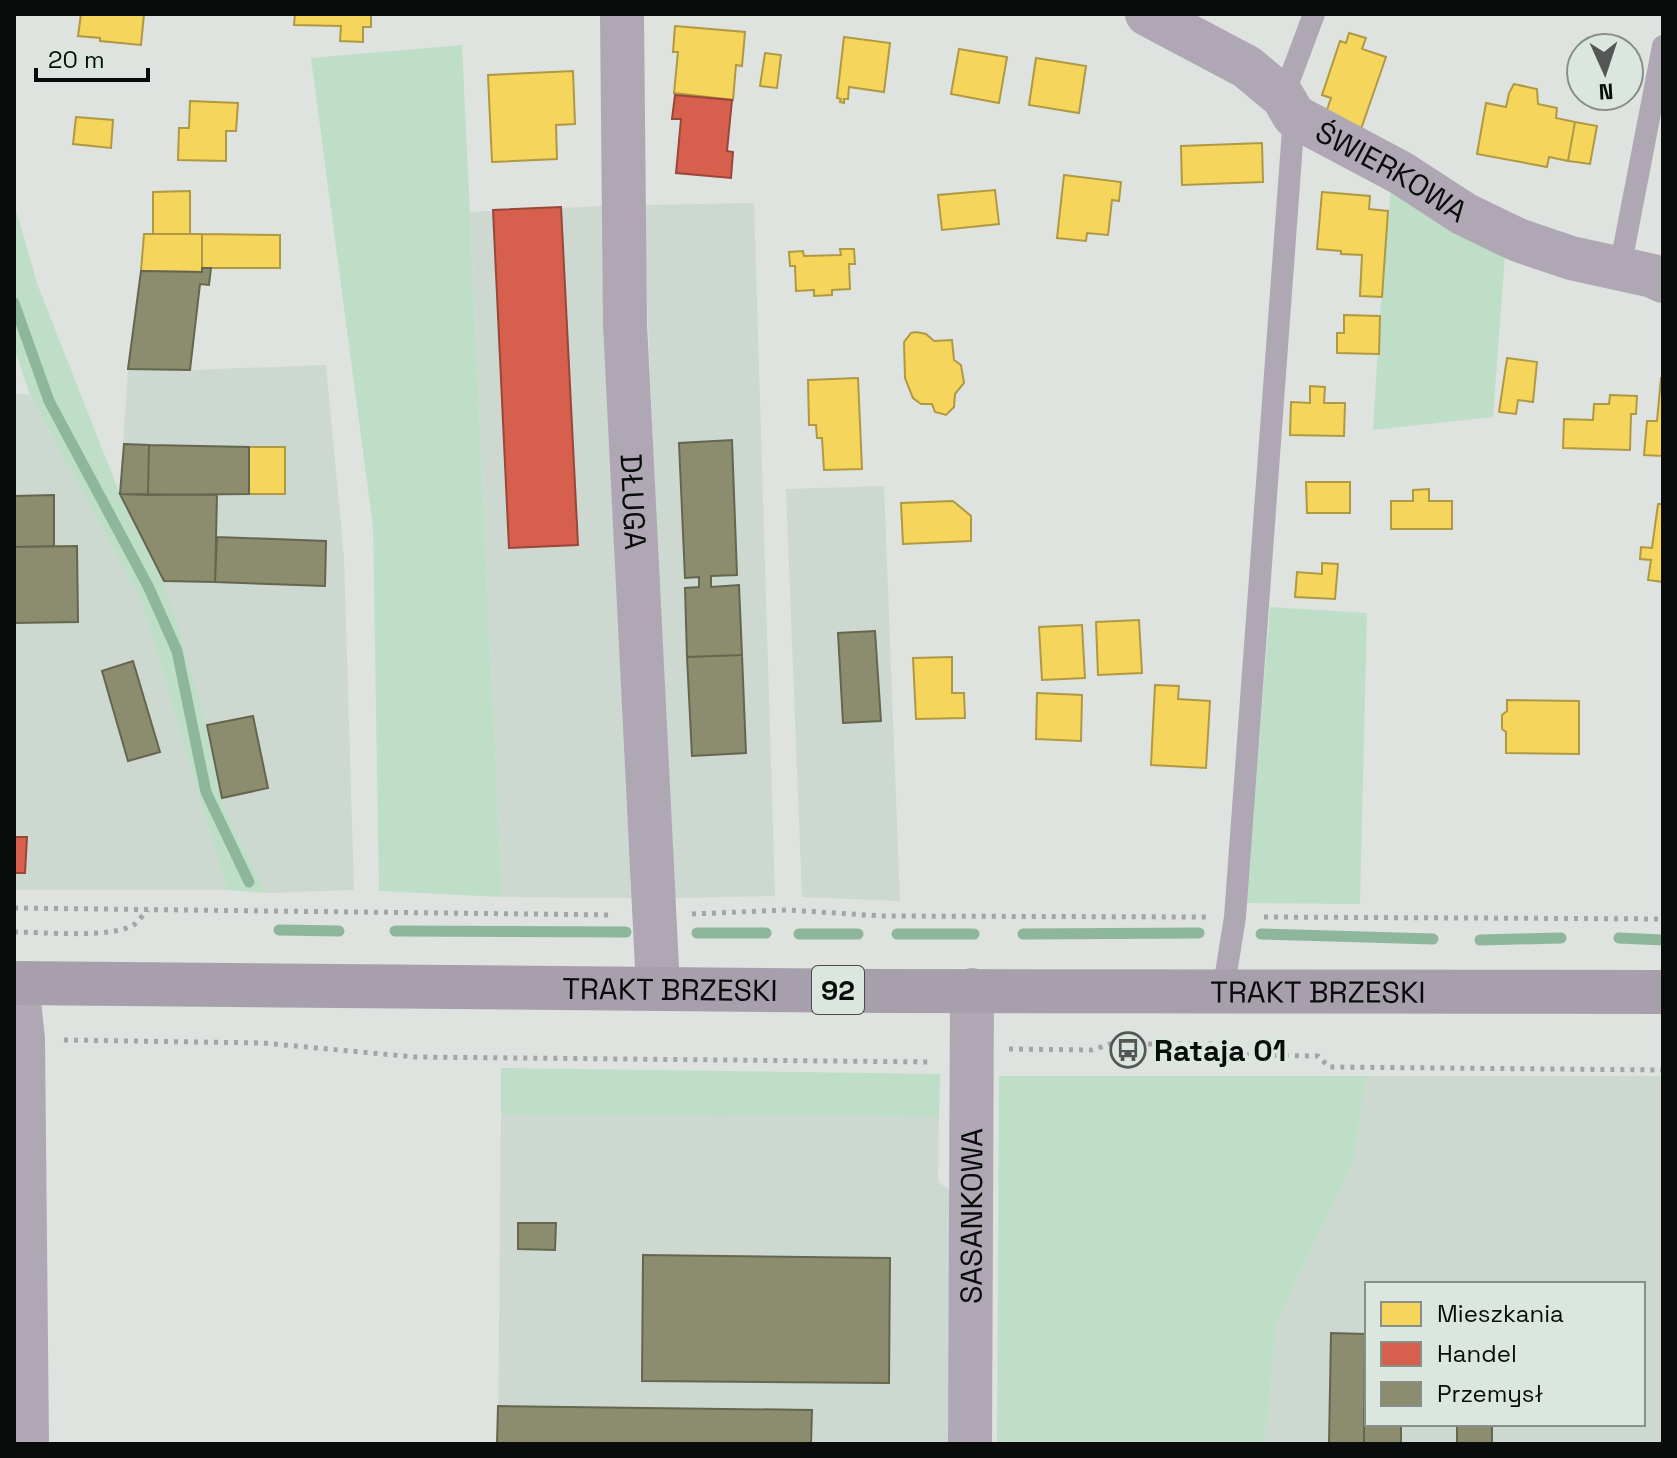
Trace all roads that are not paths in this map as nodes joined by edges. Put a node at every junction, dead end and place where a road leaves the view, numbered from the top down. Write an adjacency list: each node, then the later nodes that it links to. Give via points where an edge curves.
1 (622, 14): 9 (street, DŁUGA, via 625,324)
2 (1147, 14): 5 (street, ŚWIERKOWA, via 1247,67)
3 (1314, 14): 5 (lane)
4 (1663, 46): 6 (lane)
5 (1289, 106): 6 (street, ŚWIERKOWA, via 1464,214 1518,240); 11 (lane, via 1235,917)
6 (1620, 268): 7 (street, ŚWIERKOWA)
7 (1663, 281)
8 (15, 983): 9 (main road, TRAKT BRZESKI / 92); 13 (street, via 23,1039)
9 (658, 988): 10 (main road, TRAKT BRZESKI / 92)
10 (972, 990): 11 (main road, TRAKT BRZESKI / 92); 14 (street, SASANKOWA)
11 (1223, 992): 12 (main road, TRAKT BRZESKI / 92)
12 (1663, 992)
13 (27, 1444)
14 (970, 1444)

